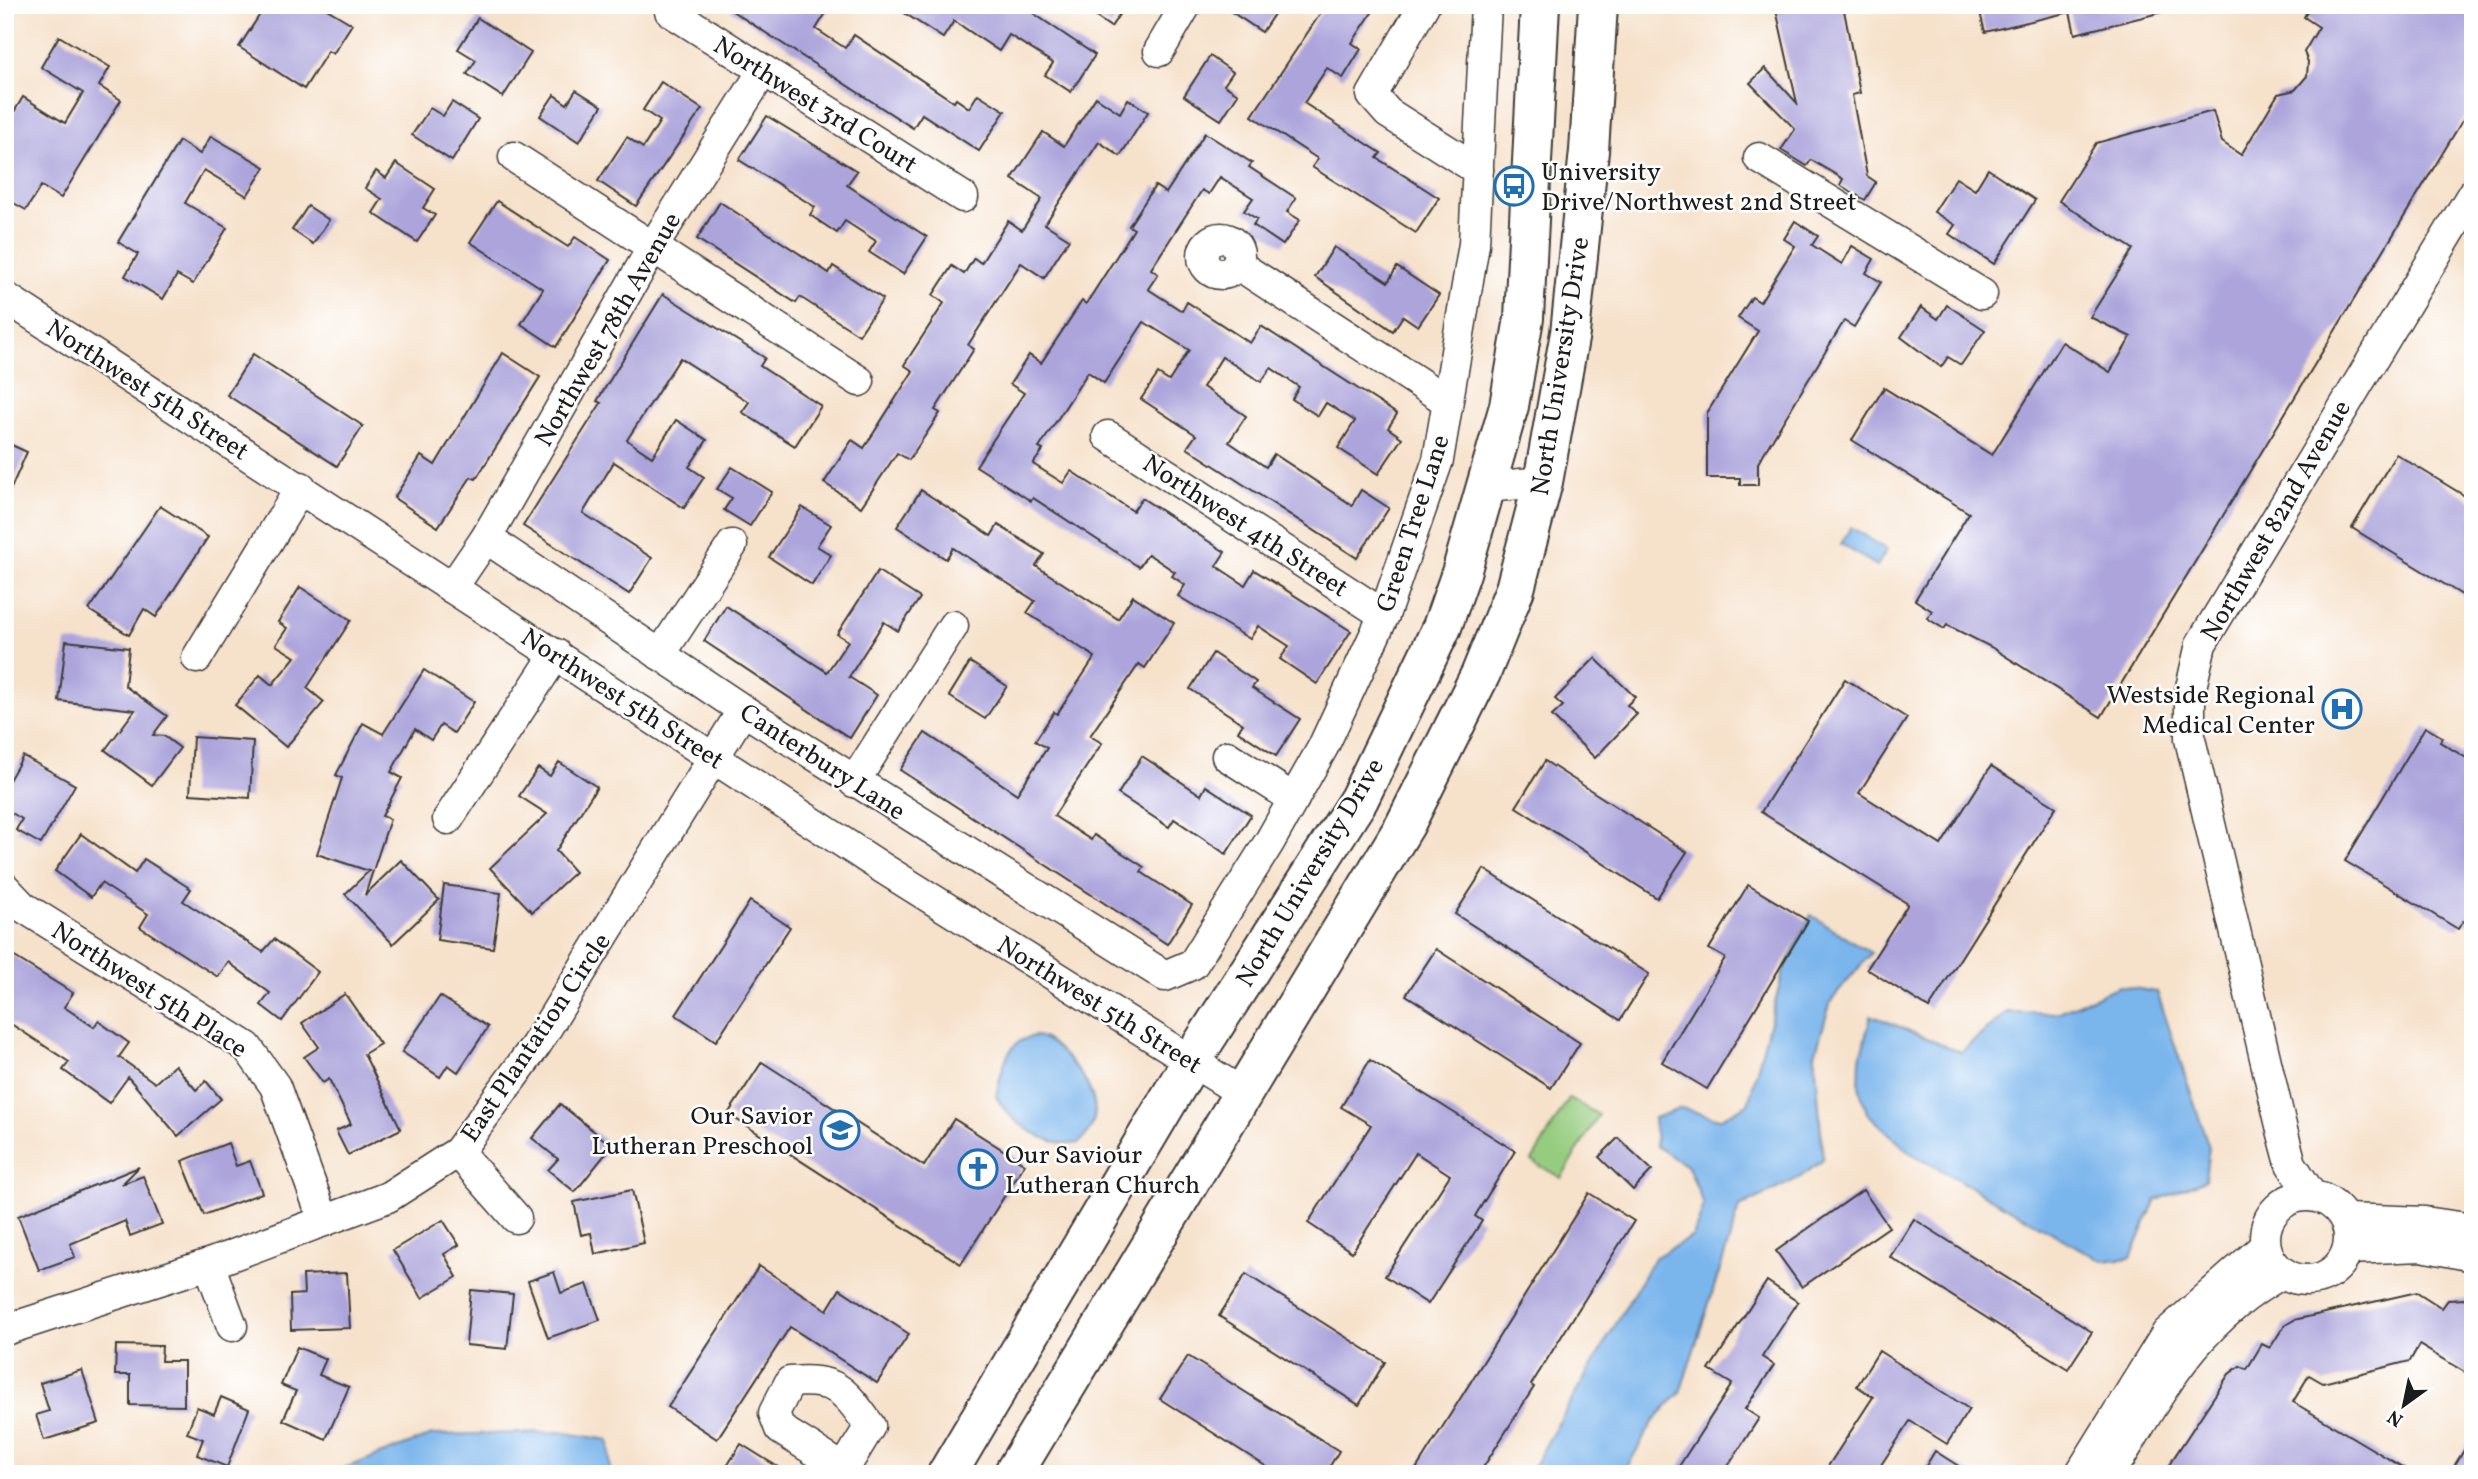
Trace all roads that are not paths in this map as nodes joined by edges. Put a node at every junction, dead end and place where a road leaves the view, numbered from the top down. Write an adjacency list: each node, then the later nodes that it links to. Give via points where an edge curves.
1 (1186, 5): 7 (street)
2 (1424, 5): 11 (street, via 1372,95 1388,113)
3 (1486, 5): 11 (street, Green Tree Lane)
4 (1540, 5): 22 (main road, North University Drive, via 1524,318 1508,406)
5 (1598, 5): 23 (main road, North University Drive, via 1570,333)
6 (670, 12): 8 (street, Northwest 3rd Court)
7 (1158, 51)
8 (763, 71): 13 (street, Northwest 3rd Court); 14 (street, Northwest 78th Avenue)
9 (514, 157): 14 (street)
10 (1759, 158): 16 (street)
11 (1478, 170): 19 (street, Green Tree Lane, via 1474,244)
12 (2473, 193): 43 (street, Northwest 82nd Avenue, via 2201,644 2190,692 2190,739)
13 (963, 197)
14 (654, 245): 18 (street); 24 (street, Northwest 78th Avenue)
15 (1237, 264): 19 (street)
16 (1982, 294)
17 (5, 297): 21 (street, Northwest 5th Street)
18 (859, 381)
19 (1447, 401): 27 (street, Green Tree Lane, via 1437,460)
20 (1108, 436): 27 (street, Northwest 4th Street)
21 (301, 487): 26 (street, Northwest 5th Street); 31 (street)
22 (1486, 487): 23 (street); 40 (main road, North University Drive, via 1442,627 1359,799)
23 (1539, 498): 41 (main road, North University Drive, via 1515,589 1481,673 1405,825)
24 (486, 538): 26 (street, Northwest 78th Avenue); 30 (street, Canterbury Lane)
25 (732, 545): 30 (street)
26 (452, 588): 29 (street, Northwest 5th Street)
27 (1384, 615): 36 (street, Green Tree Lane)
28 (953, 626): 35 (street)
29 (556, 654): 34 (street, Northwest 5th Street); 37 (street)
30 (660, 655): 32 (street, Canterbury Lane)
31 (197, 658)
32 (743, 710): 34 (street, East Plantation Circle); 35 (street, Canterbury Lane)
33 (1227, 756): 36 (street)
34 (716, 758): 40 (street, Northwest 5th Street); 42 (street, East Plantation Circle, via 536,1045)
35 (854, 782): 39 (street, Canterbury Lane)
36 (1294, 799): 39 (street, Green Tree Lane, via 1194,964)
37 (448, 819)
38 (5, 888): 48 (street, Northwest 5th Place, via 23,907 247,1047 275,1086)
39 (1165, 976)
40 (1191, 1062): 41 (street, Northwest 5th Street); 57 (main road, North University Drive)
41 (1244, 1094): 58 (main road, North University Drive)
42 (457, 1152): 46 (street); 48 (street, East Plantation Circle, via 388,1197)
43 (2291, 1164): 44 (street, Northwest 82nd Avenue); 45 (street, Northwest 82nd Avenue)
44 (2312, 1196): 45 (street); 47 (street, via 2326,1200)
45 (2280, 1205): 50 (street, via 2267,1223)
46 (516, 1218)
47 (2346, 1219): 49 (street); 51 (street)
48 (324, 1221): 53 (street, East Plantation Circle)
49 (2473, 1229)
50 (2265, 1246): 54 (street); 59 (street, via 2167,1333)
51 (2348, 1249): 52 (street, via 2422,1246); 54 (street, via 2343,1261 2322,1278 2309,1281)
52 (2473, 1256)
53 (209, 1264): 55 (street); 56 (street, East Plantation Circle)
54 (2283, 1273): 60 (street, via 2249,1292 2209,1327 2182,1359)
55 (232, 1326)
56 (5, 1330)
57 (947, 1474)
58 (1013, 1474)
59 (2080, 1474)
60 (2110, 1474)

